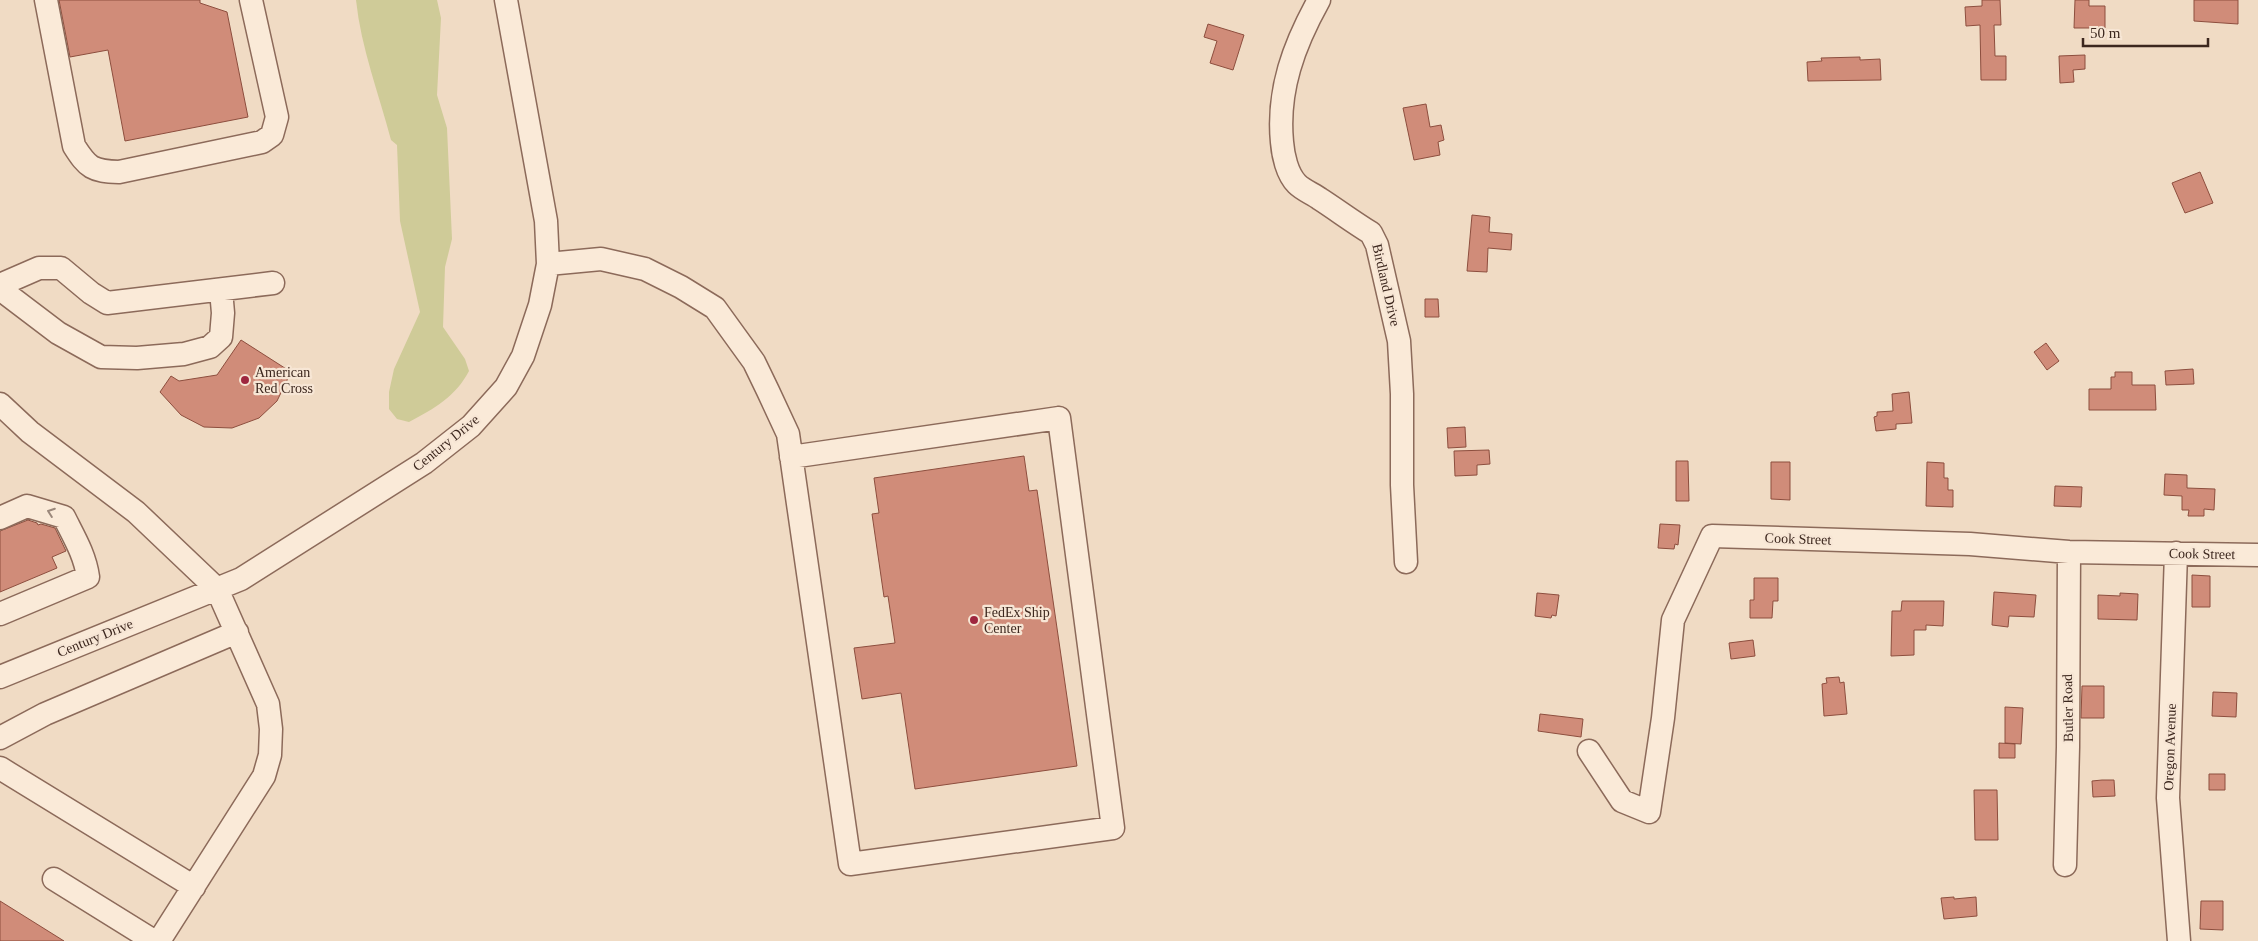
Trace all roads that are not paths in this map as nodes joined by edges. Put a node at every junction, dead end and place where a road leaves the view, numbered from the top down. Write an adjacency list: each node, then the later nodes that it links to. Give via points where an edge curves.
1 (46, 0): 2 (street, via 74,146 85,163 97,171 119,172 262,142 272,135 277,117)
2 (251, 0)
3 (506, 0): 5 (street, Century Drive, via 546,221)
4 (1319, 0): 15 (street, Birdland Drive, via 1296,48 1283,89 1280,114 1282,150 1296,184 1370,233 1377,245 1399,341)
5 (548, 264): 10 (street, via 601,259 644,269 716,308 754,362 788,434); 16 (street, Century Drive, via 540,305 523,356 506,387 471,426 424,464 242,579)
6 (273, 283): 8 (street)
7 (0, 287): 8 (street, via 39,268 61,268 107,303); 8 (street, via 58,333 101,356 137,358 184,354 210,347 221,337)
8 (221, 290)
9 (0, 404): 16 (street, via 30,432 136,512)
10 (791, 457): 10 (street, via 850,864 1112,828 1059,418)
11 (0, 518): 17 (street, one-way to 11, via 88,577 80,548 64,517 27,506)
12 (2069, 552): 13 (street, Cook Street); 21 (street, Cook Street, via 1970,544 1712,536 1673,620 1649,812 1622,801); 23 (street, Butler Road)
13 (2176, 553): 14 (street, Cook Street); 28 (street, Oregon Avenue, via 2168,798)
14 (2258, 555)
15 (1406, 562)
16 (217, 589): 18 (street); 19 (street, Century Drive)
17 (0, 614)
18 (237, 632): 20 (street, via 45,714); 25 (street, via 268,704 270,754 264,776)
19 (0, 677)
20 (0, 738)
21 (1590, 751)
22 (0, 768): 25 (street)
23 (2065, 865)
24 (54, 879): 26 (street)
25 (194, 887): 27 (street)
26 (154, 941)
27 (159, 941)
28 (2178, 941)

